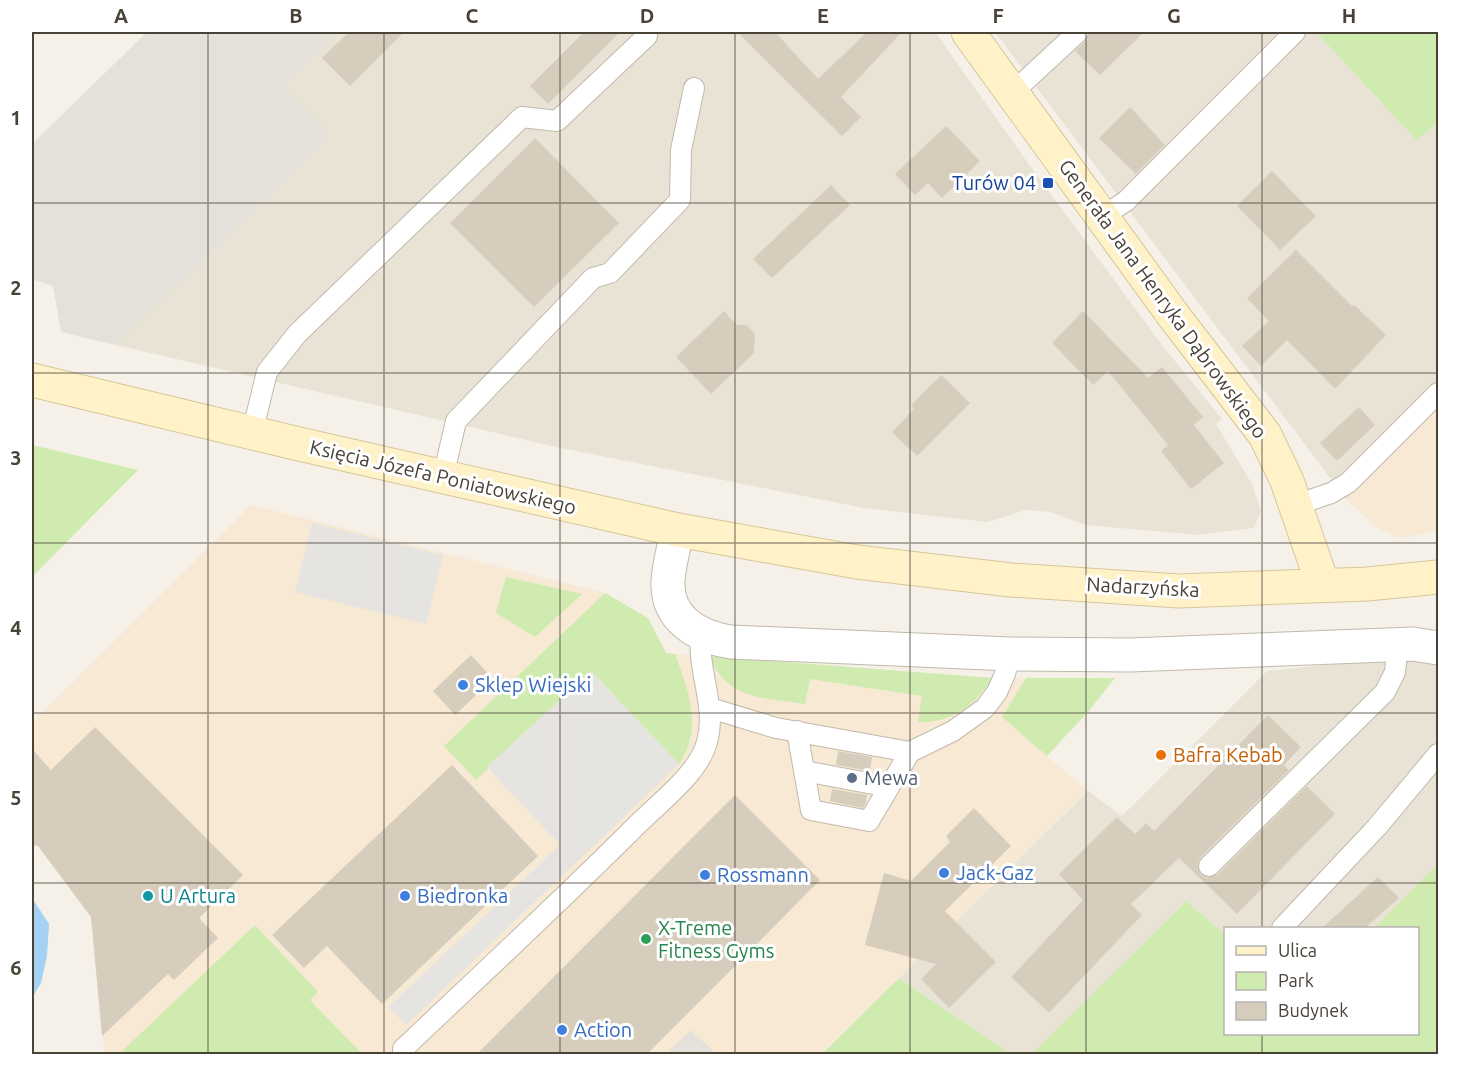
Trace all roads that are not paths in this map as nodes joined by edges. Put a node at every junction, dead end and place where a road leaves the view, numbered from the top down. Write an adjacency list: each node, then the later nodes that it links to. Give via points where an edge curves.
1 (968, 32): 6 (main road, Generała Jana Henryka Dąbrowskiego)
2 (1078, 32): 6 (lane)
3 (1295, 32): 7 (lane, via 1126,201)
4 (647, 36): 10 (lane, via 557,121 522,117 297,334 267,372)
5 (694, 88): 11 (lane, via 681,150 680,200 610,273 593,278 456,421)
6 (1012, 93): 7 (main road, Generała Jana Henryka Dąbrowskiego)
7 (1102, 217): 12 (main road, Generała Jana Henryka Dąbrowskiego, via 1264,435)
8 (32, 380): 10 (main road, Księcia Józefa Poniatowskiego)
9 (1438, 393): 12 (lane, via 1348,483)
10 (252, 433): 11 (main road, Księcia Józefa Poniatowskiego)
11 (443, 477): 13 (main road, Księcia Józefa Poniatowskiego)
12 (1296, 505): 16 (main road, Generała Jana Henryka Dąbrowskiego)
13 (678, 530): 14 (main road, Księcia Józefa Poniatowskiego); 17 (street, via 668,582 670,600 682,621)
14 (857, 562): 16 (main road, Nadarzyńska, via 1011,580 1179,591)
15 (1436, 579): 16 (main road, Nadarzyńska)
16 (1323, 585)
17 (701, 634): 20 (street, via 731,642); 21 (lane, via 701,664)
18 (1398, 644): 19 (street); 20 (street, via 1130,655); 27 (lane, via 1395,672 1385,692)
19 (1438, 648)
20 (1010, 654): 23 (lane, via 997,692 985,708 953,731)
21 (710, 708): 22 (lane); 29 (lane, via 708,741 690,773 404,1048)
22 (797, 732): 23 (lane); 25 (lane)
23 (910, 752): 26 (lane)
24 (1438, 754): 28 (lane, via 1377,827)
25 (804, 771): 26 (lane); 26 (lane, via 811,810 869,821)
26 (889, 787)
27 (1209, 867)
28 (1283, 927)
29 (403, 1054)

